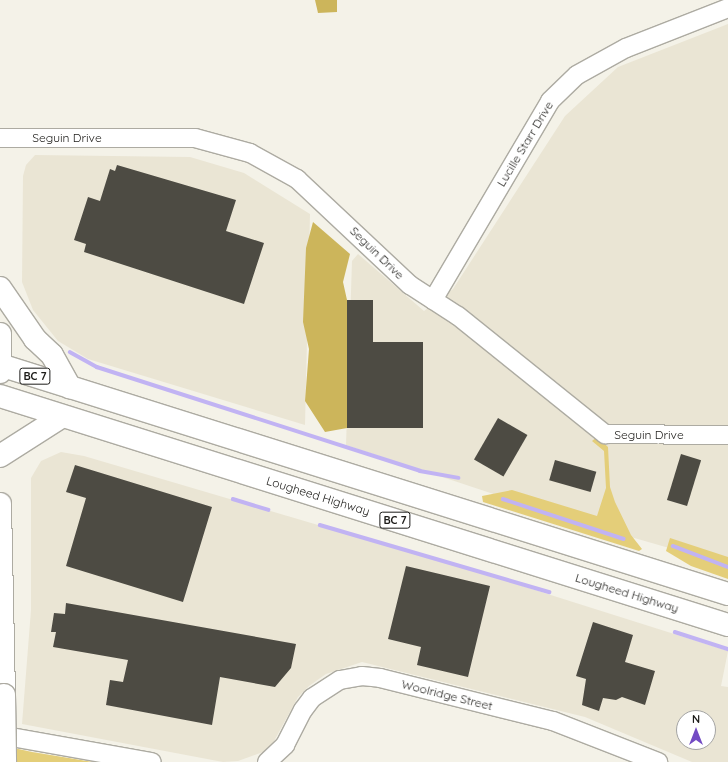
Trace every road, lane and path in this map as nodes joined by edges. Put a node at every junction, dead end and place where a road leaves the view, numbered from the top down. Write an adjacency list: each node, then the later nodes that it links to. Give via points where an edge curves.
1 (728, 8): 4 (street, Lucille Starr Drive, via 626,48 577,75 550,101)
2 (0, 138): 4 (street, Seguin Drive, via 195,138 250,153 297,179 381,259)
3 (0, 288): 8 (main road, via 35,339 52,355)
4 (433, 300): 11 (street, Seguin Drive, via 458,316 605,434)
5 (0, 334): 6 (main road)
6 (0, 365): 7 (main road); 8 (main road, BC 7)
7 (0, 372)
8 (70, 387): 14 (main road, BC 7)
9 (0, 396): 10 (main road, Lougheed Highway / BC 7)
10 (61, 417): 12 (main road); 15 (main road, Lougheed Highway / BC 7)
11 (728, 435)
12 (0, 456)
13 (0, 504): 17 (main road, bridge)
14 (728, 594)
15 (728, 625)
16 (0, 735): 18 (street)
17 (5, 762)
18 (152, 762)
19 (267, 762): 20 (street, Woolridge Street, via 285,745 302,710 312,698 340,680 362,676 553,722)
20 (658, 762)

